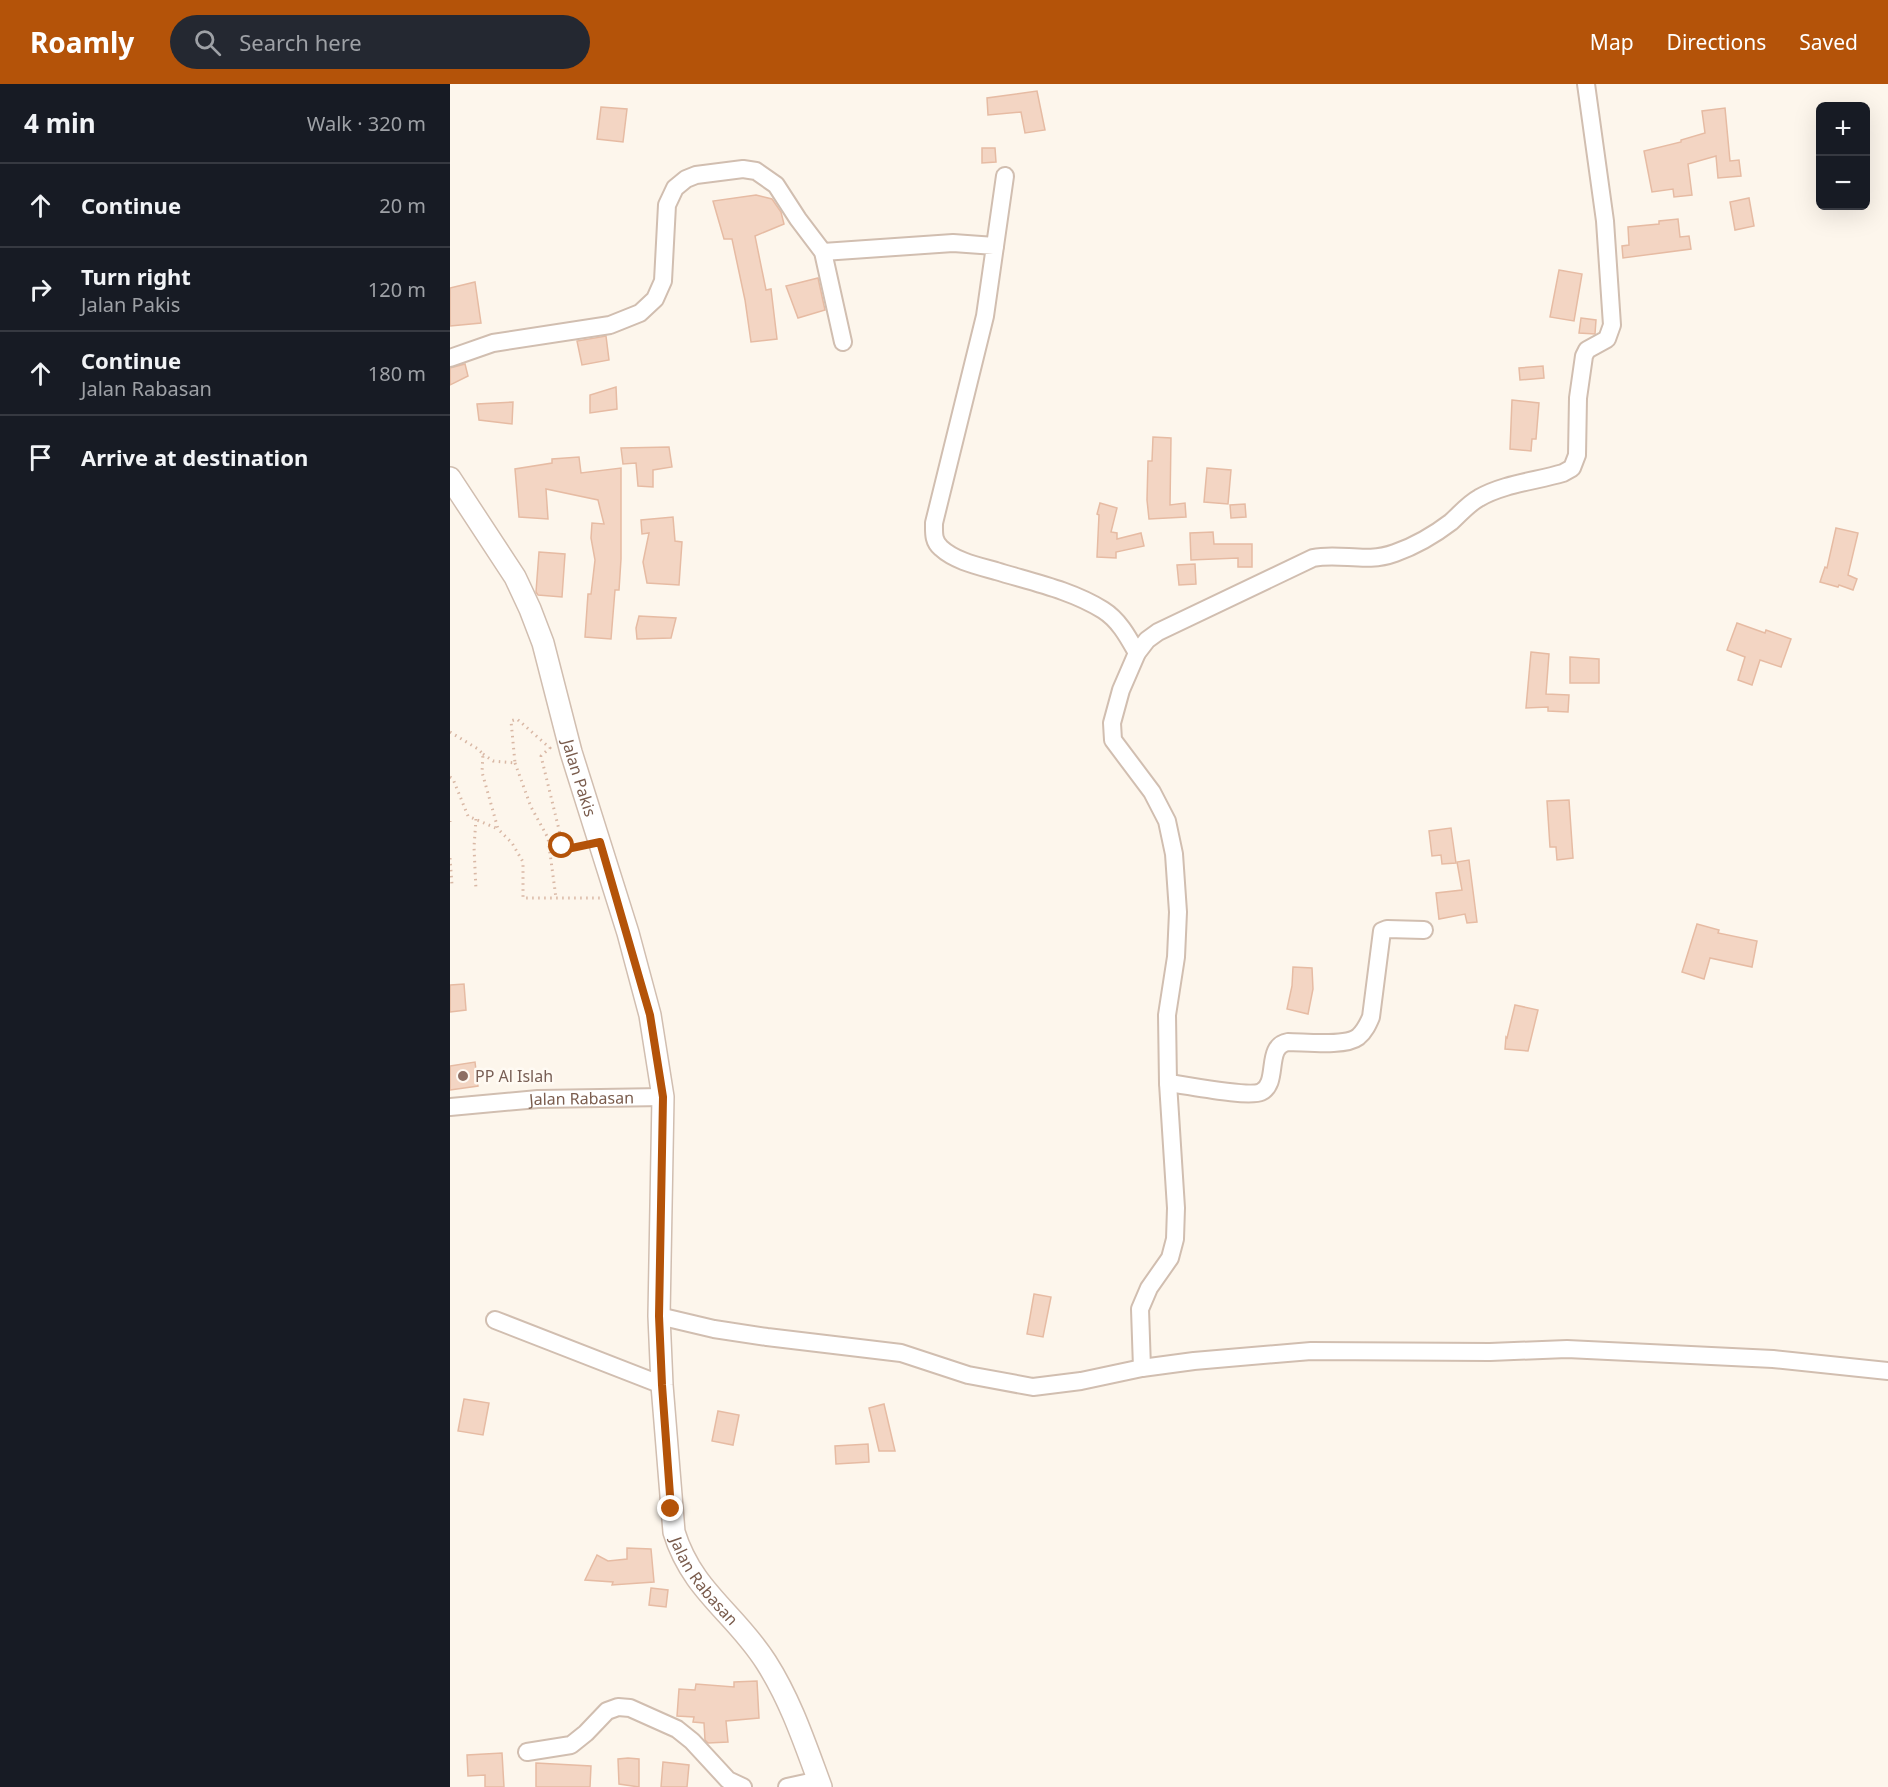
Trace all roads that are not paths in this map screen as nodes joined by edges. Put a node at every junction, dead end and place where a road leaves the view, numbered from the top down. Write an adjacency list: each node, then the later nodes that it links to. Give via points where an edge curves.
1 (1586, 84): 8 (street, via 1605,221 1612,325 1607,339 1587,350 1584,356 1578,398 1578,448 1572,468 1489,494 1441,529 1397,553 1366,559 1313,558 1158,632)
2 (1005, 176): 3 (street)
3 (995, 246): 4 (street, via 953,243); 8 (street, via 985,316 934,523 935,540 952,556 1061,591 1104,611 1115,620)
4 (823, 252): 5 (street); 6 (street, via 776,185 756,171 696,175 681,182 670,196 663,281 655,299 640,313 610,325 494,343)
5 (843, 342)
6 (450, 358)
7 (450, 478): 11 (street, Jalan Pakis, via 514,577 543,643 571,752 650,1015)
8 (1137, 653): 10 (street, via 1121,690 1111,732 1160,806 1174,854 1178,912 1167,1015)
9 (1424, 930): 10 (street, via 1382,931 1371,1017 1354,1039 1281,1044 1267,1086 1260,1092)
10 (1168, 1083): 15 (street, via 1175,1239 1170,1258 1140,1309)
11 (663, 1097): 12 (street, Jalan Rabasan, via 538,1099); 13 (street, Jalan Rabasan)
12 (450, 1107)
13 (659, 1316): 15 (street, via 714,1329 901,1353 968,1375 1033,1387 1081,1382); 17 (street, Jalan Rabasan)
14 (495, 1320): 17 (street)
15 (1142, 1368): 16 (street, via 1286,1352 1567,1349 1773,1359)
16 (1888, 1371)
17 (662, 1385): 19 (street, Jalan Rabasan, via 671,1509 680,1551 698,1582 765,1661 800,1729)
18 (527, 1752): 20 (street, via 571,1745 607,1711 630,1708 677,1730 728,1780)
19 (820, 1784): 21 (street)
20 (742, 1787)
21 (787, 1787)

